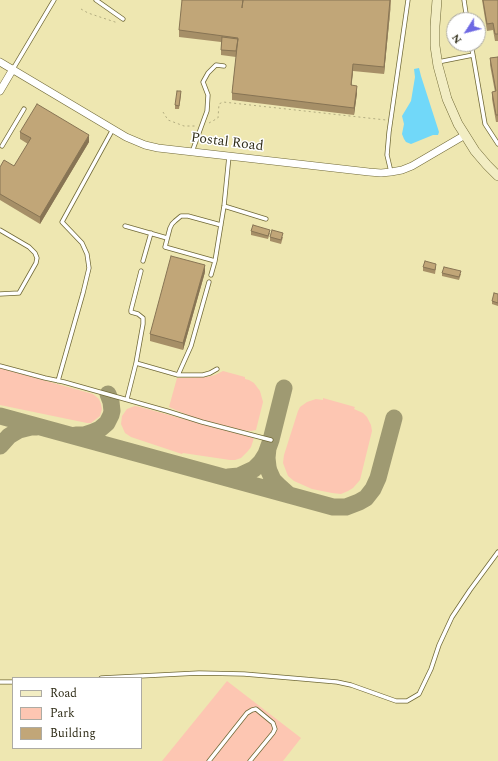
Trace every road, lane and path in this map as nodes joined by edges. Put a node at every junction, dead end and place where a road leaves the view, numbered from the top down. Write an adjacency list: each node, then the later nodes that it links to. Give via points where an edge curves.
1 (54, 0): 15 (lane)
2 (96, 0): 8 (lane)
3 (408, 0): 19 (lane)
4 (437, 0): 13 (street, via 435,46)
5 (464, 0): 7 (lane)
6 (81, 9): 9 (path)
7 (466, 12)
8 (123, 19)
9 (118, 23)
10 (472, 52): 11 (lane)
11 (473, 55): 13 (lane); 23 (lane, via 485,124)
12 (0, 62): 15 (street, Postal Road)
13 (438, 62): 22 (street, via 447,99)
14 (224, 66): 20 (lane, via 216,65 208,72 203,82 208,95)
15 (13, 70): 16 (street); 21 (street, Postal Road)
16 (0, 91)
17 (24, 108): 24 (lane)
18 (163, 112): 20 (path, via 168,120 184,126)
19 (390, 121): 20 (path, via 223,102 219,104 218,118); 27 (lane, via 387,155)
20 (202, 127): 25 (lane)
21 (113, 129): 25 (street, Postal Road, via 145,145); 46 (lane, via 62,222 82,242 89,268)
22 (465, 135): 27 (street, Postal Road, via 412,166); 28 (street)
23 (498, 144)
24 (1, 146)
25 (192, 152): 26 (street, Postal Road)
26 (229, 156): 27 (street, Postal Road, via 369,172); 29 (lane)
27 (391, 172)
28 (498, 176)
29 (224, 206): 30 (lane); 31 (lane)
30 (266, 219)
31 (221, 225): 35 (lane, via 181,216 172,224); 37 (lane)
32 (125, 226): 34 (lane)
33 (0, 230): 41 (lane, via 29,247 37,258 19,293)
34 (151, 233): 35 (lane); 36 (lane)
35 (167, 238): 37 (lane, via 165,247)
36 (143, 261)
37 (215, 261): 39 (lane)
38 (141, 271): 42 (lane, via 130,310 143,318)
39 (211, 275)
40 (209, 282): 45 (lane, via 191,346)
41 (0, 294)
42 (136, 363): 45 (lane); 47 (lane)
43 (0, 366): 46 (lane)
44 (217, 369): 45 (lane, via 210,374)
45 (178, 374)
46 (58, 381): 47 (lane)
47 (127, 399): 48 (lane)
48 (271, 440)
49 (498, 552): 50 (lane, via 452,617 419,694 407,701 396,701 337,682 244,674 199,673)
50 (121, 677)
51 (0, 682): 52 (lane)
52 (12, 682)
53 (209, 761): 54 (lane, via 248,712 256,709 274,723 275,729)
54 (250, 761)

